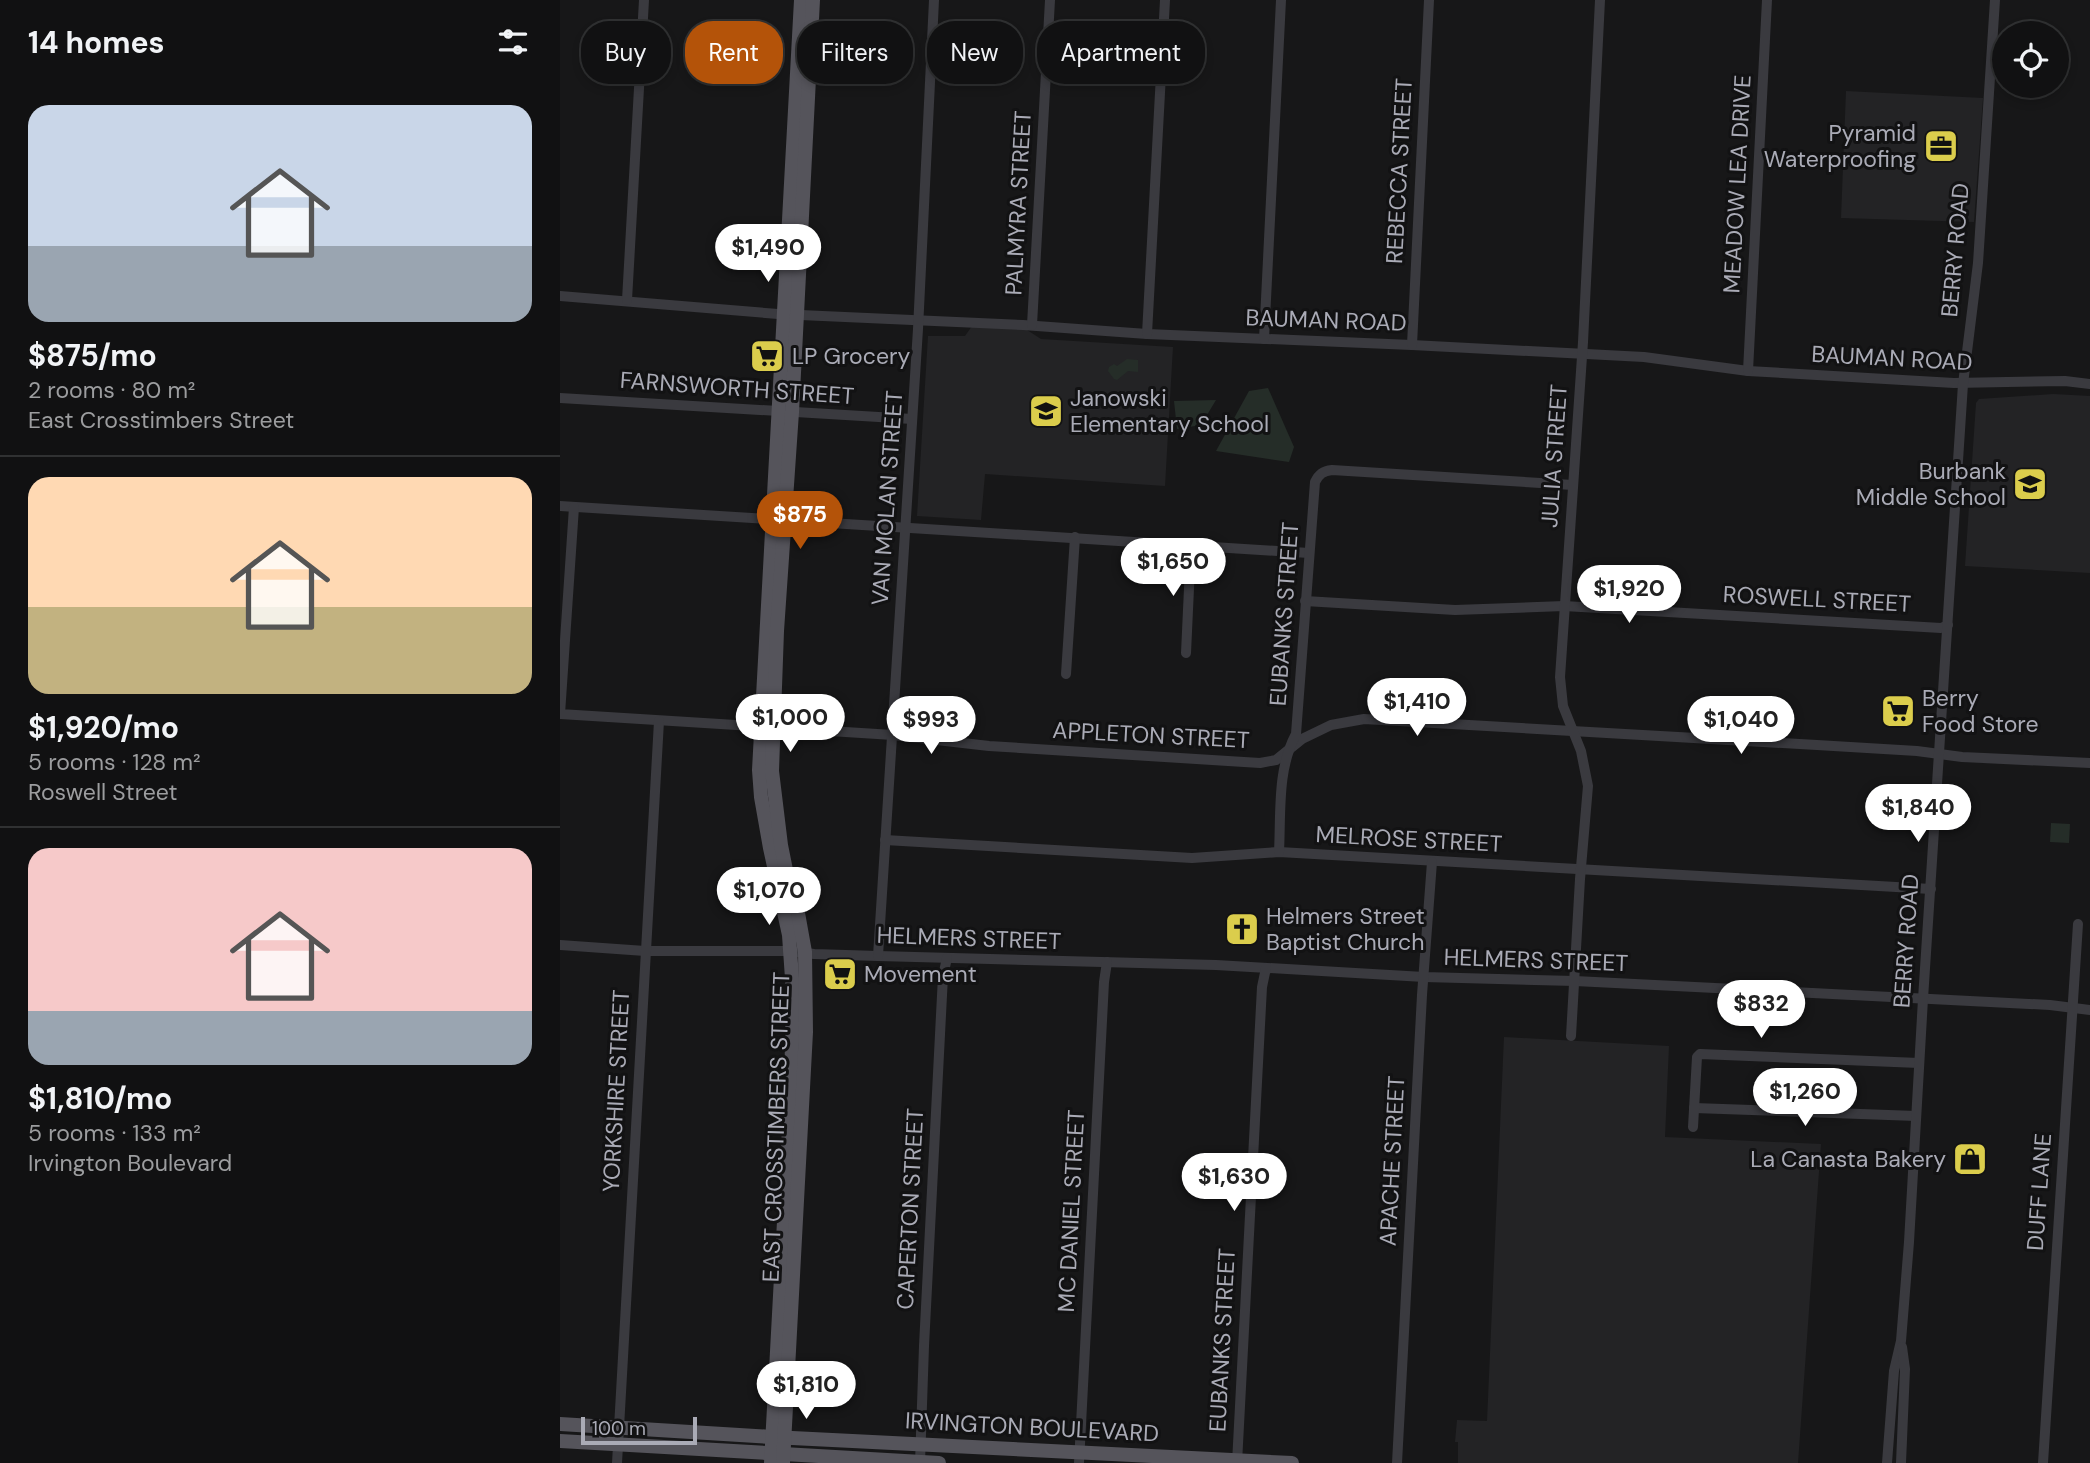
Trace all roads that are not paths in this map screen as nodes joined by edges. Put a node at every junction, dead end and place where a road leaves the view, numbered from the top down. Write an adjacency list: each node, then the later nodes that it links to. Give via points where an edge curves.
1 (644, 0): 12 (street)
2 (934, 0): 14 (street, VAN MOLAN STREET)
3 (1050, 0): 15 (street, PALMYRA STREET)
4 (1165, 0): 16 (street)
5 (1281, 0): 17 (street)
6 (1429, 0): 18 (street, REBECCA STREET)
7 (1600, 0): 19 (street, JULIA STREET)
8 (1768, 0): 20 (street, MEADOW LEA DRIVE)
9 (1995, 0): 21 (street, BERRY ROAD, via 1978,263)
10 (807, 4): 13 (main road, EAST CROSSTIMBERS STREET)
11 (560, 296): 12 (street, BAUMAN ROAD)
12 (627, 300): 13 (street, BAUMAN ROAD)
13 (791, 314): 14 (street, BAUMAN ROAD); 24 (main road, EAST CROSSTIMBERS STREET)
14 (919, 320): 15 (street, BAUMAN ROAD); 25 (street, VAN MOLAN STREET)
15 (1032, 325): 16 (street, BAUMAN ROAD)
16 (1147, 334): 17 (street, BAUMAN ROAD)
17 (1264, 339): 18 (street, BAUMAN ROAD)
18 (1412, 345): 19 (street, BAUMAN ROAD)
19 (1582, 354): 20 (street, BAUMAN ROAD); 26 (street, JULIA STREET)
20 (1748, 371): 21 (street, BAUMAN ROAD)
21 (1963, 384): 22 (street, BAUMAN ROAD); 36 (street, BERRY ROAD)
22 (2090, 384)
23 (560, 398): 24 (street, FARNSWORTH STREET)
24 (785, 411): 25 (street, FARNSWORTH STREET); 29 (main road, EAST CROSSTIMBERS STREET)
25 (912, 419): 30 (street, VAN MOLAN STREET)
26 (1573, 485): 33 (street, EUBANKS STREET, via 1326,471 1315,482); 35 (street, JULIA STREET)
27 (560, 506): 28 (street)
28 (573, 507): 29 (street); 40 (street)
29 (779, 520): 30 (street); 42 (main road, EAST CROSSTIMBERS STREET)
30 (906, 527): 31 (street); 45 (street, VAN MOLAN STREET)
31 (1075, 537): 32 (street); 38 (street)
32 (1191, 545): 33 (street); 37 (street)
33 (1309, 553): 34 (street, EUBANKS STREET)
34 (1306, 601): 35 (street, ROSWELL STREET, via 1455,610); 46 (street, EUBANKS STREET)
35 (1564, 606): 36 (street, ROSWELL STREET); 39 (street, JULIA STREET)
36 (1948, 625): 47 (street, BERRY ROAD)
37 (1186, 653)
38 (1066, 674)
39 (1563, 706): 43 (street, via 1556,725); 44 (street, JULIA STREET)
40 (560, 714): 41 (street, APPLETON STREET)
41 (659, 720): 42 (street, APPLETON STREET); 57 (street, YORKSHIRE STREET)
42 (767, 727): 45 (street, APPLETON STREET); 58 (main road, EAST CROSSTIMBERS STREET, via 759,782)
43 (1546, 730): 44 (street, APPLETON STREET); 46 (street, APPLETON STREET, via 1364,719)
44 (1574, 731): 47 (street, APPLETON STREET); 53 (street, JULIA STREET, via 1588,786)
45 (893, 735): 48 (street, APPLETON STREET, via 989,746); 50 (street, VAN MOLAN STREET)
46 (1299, 736): 48 (street, APPLETON STREET)
47 (1939, 754): 49 (street, APPLETON STREET); 54 (street, BERRY ROAD)
48 (1280, 762): 51 (street)
49 (2090, 763)
50 (885, 840): 51 (street, MELROSE STREET, via 1192,858); 59 (street, VAN MOLAN STREET)
51 (1279, 852): 52 (street, MELROSE STREET)
52 (1432, 862): 53 (street, MELROSE STREET); 63 (street, APACHE STREET)
53 (1581, 869): 54 (street, MELROSE STREET); 64 (street, JULIA STREET)
54 (1931, 889): 65 (street, BERRY ROAD)
55 (2078, 924): 66 (street, DUFF LANE)
56 (560, 945): 57 (street, HELMERS STREET)
57 (645, 951): 58 (street, HELMERS STREET); 75 (street, YORKSHIRE STREET)
58 (798, 951): 59 (street, HELMERS STREET); 77 (main road, EAST CROSSTIMBERS STREET, via 793,993 797,1091)
59 (878, 956): 60 (street, HELMERS STREET)
60 (947, 958): 61 (street, HELMERS STREET); 80 (street, CAPERTON STREET)
61 (1107, 962): 62 (street, HELMERS STREET); 82 (street, MC DANIEL STREET)
62 (1266, 968): 63 (street, HELMERS STREET); 84 (street, EUBANKS STREET)
63 (1424, 977): 64 (street, HELMERS STREET); 89 (street, APACHE STREET)
64 (1574, 981): 65 (street, HELMERS STREET); 68 (street, JULIA STREET)
65 (1923, 999): 66 (street, HELMERS STREET); 69 (street, BERRY ROAD)
66 (2072, 1009): 67 (street, HELMERS STREET); 92 (street, DUFF LANE)
67 (2090, 1010)
68 (1571, 1035)
69 (1919, 1063): 70 (street, via 1703,1053 1697,1057); 71 (street, BERRY ROAD)
70 (1694, 1108): 71 (street); 72 (street)
71 (1916, 1116): 73 (street, BERRY ROAD)
72 (1693, 1127)
73 (1901, 1342): 90 (street, BERRY ROAD, via 1894,1371); 91 (street, BERRY ROAD, via 1905,1369)
74 (560, 1424): 75 (main road, IRVINGTON BOULEVARD)
75 (618, 1428): 76 (main road, IRVINGTON BOULEVARD); 79 (street, YORKSHIRE STREET)
76 (701, 1433): 77 (main road, IRVINGTON BOULEVARD); 81 (main road)
77 (778, 1437): 80 (main road, IRVINGTON BOULEVARD); 83 (main road, EAST CROSSTIMBERS STREET)
78 (560, 1441): 79 (main road, IRVINGTON BOULEVARD)
79 (618, 1444): 81 (main road, IRVINGTON BOULEVARD); 86 (street, YORKSHIRE STREET)
80 (920, 1444): 82 (main road, IRVINGTON BOULEVARD); 85 (street, CAPERTON STREET)
81 (700, 1449): 83 (main road, IRVINGTON BOULEVARD)
82 (1079, 1457): 84 (main road, IRVINGTON BOULEVARD)
83 (777, 1458): 85 (main road, IRVINGTON BOULEVARD)
84 (1237, 1461): 88 (main road, IRVINGTON BOULEVARD)
85 (920, 1462): 87 (main road, IRVINGTON BOULEVARD)
86 (617, 1463)
87 (939, 1463)
88 (1292, 1463)
89 (1397, 1463)
90 (1887, 1463)
91 (1901, 1463)
92 (2043, 1463)

